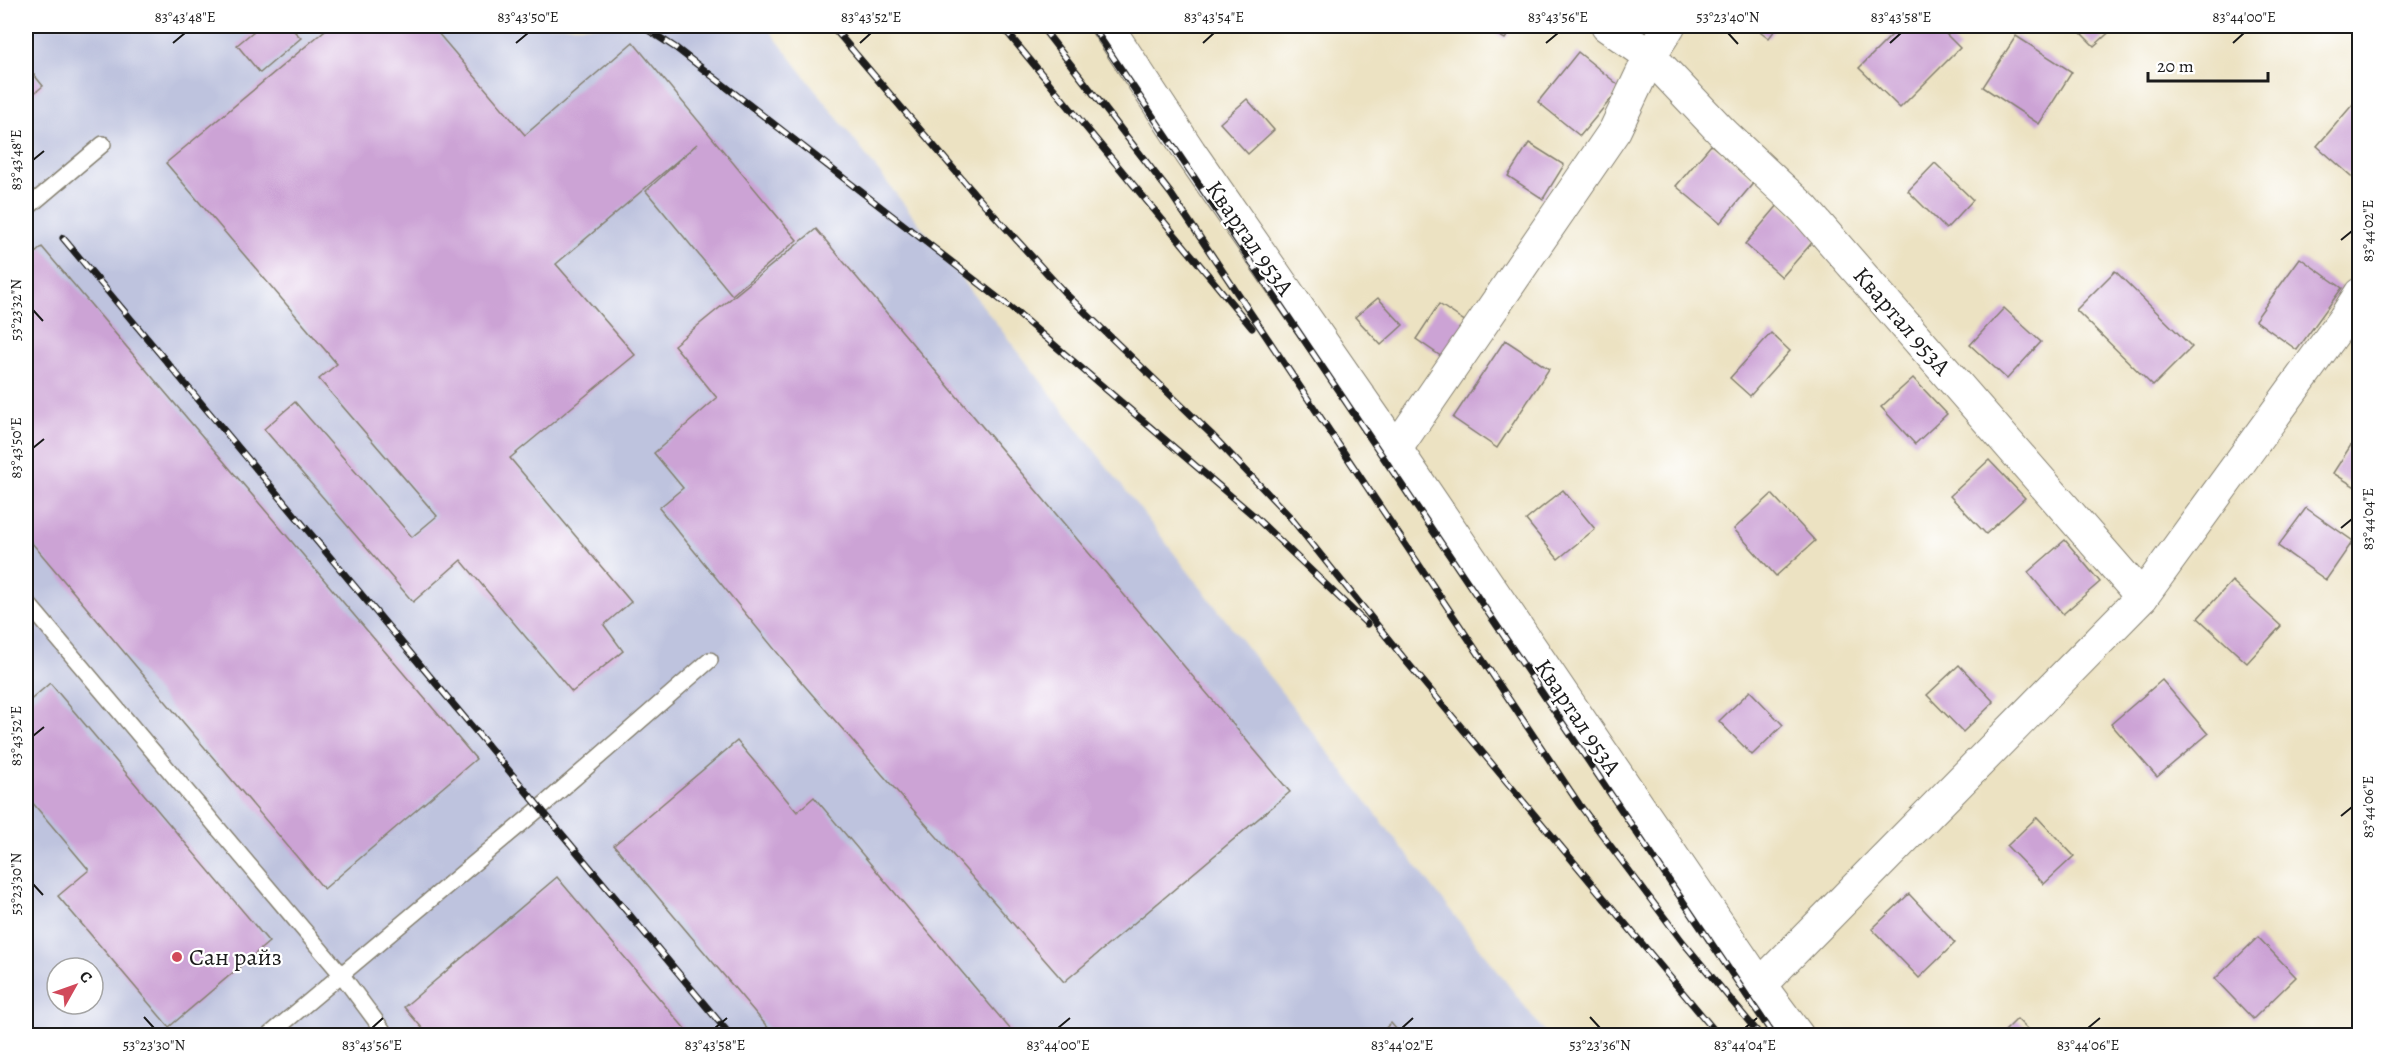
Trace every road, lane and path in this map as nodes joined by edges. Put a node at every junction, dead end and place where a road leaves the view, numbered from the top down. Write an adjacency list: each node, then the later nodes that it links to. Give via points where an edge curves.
1 (1107, 26): 8 (street, Квартал 953А)
2 (1607, 26): 4 (street, Квартал 953А)
3 (1669, 26): 4 (street)
4 (1650, 56): 8 (street, via 1615,130); 9 (street, Квартал 953А, via 1724,134 1804,209)
5 (103, 144): 6 (lane)
6 (26, 209)
7 (2360, 294): 9 (street)
8 (1396, 449): 13 (street, Квартал 953А)
9 (2142, 597): 13 (street)
10 (26, 601): 12 (lane)
11 (710, 660): 12 (lane)
12 (341, 974): 14 (lane); 15 (lane)
13 (1760, 986): 16 (street, Квартал 953А)
14 (268, 1035)
15 (387, 1035)
16 (1798, 1035)

